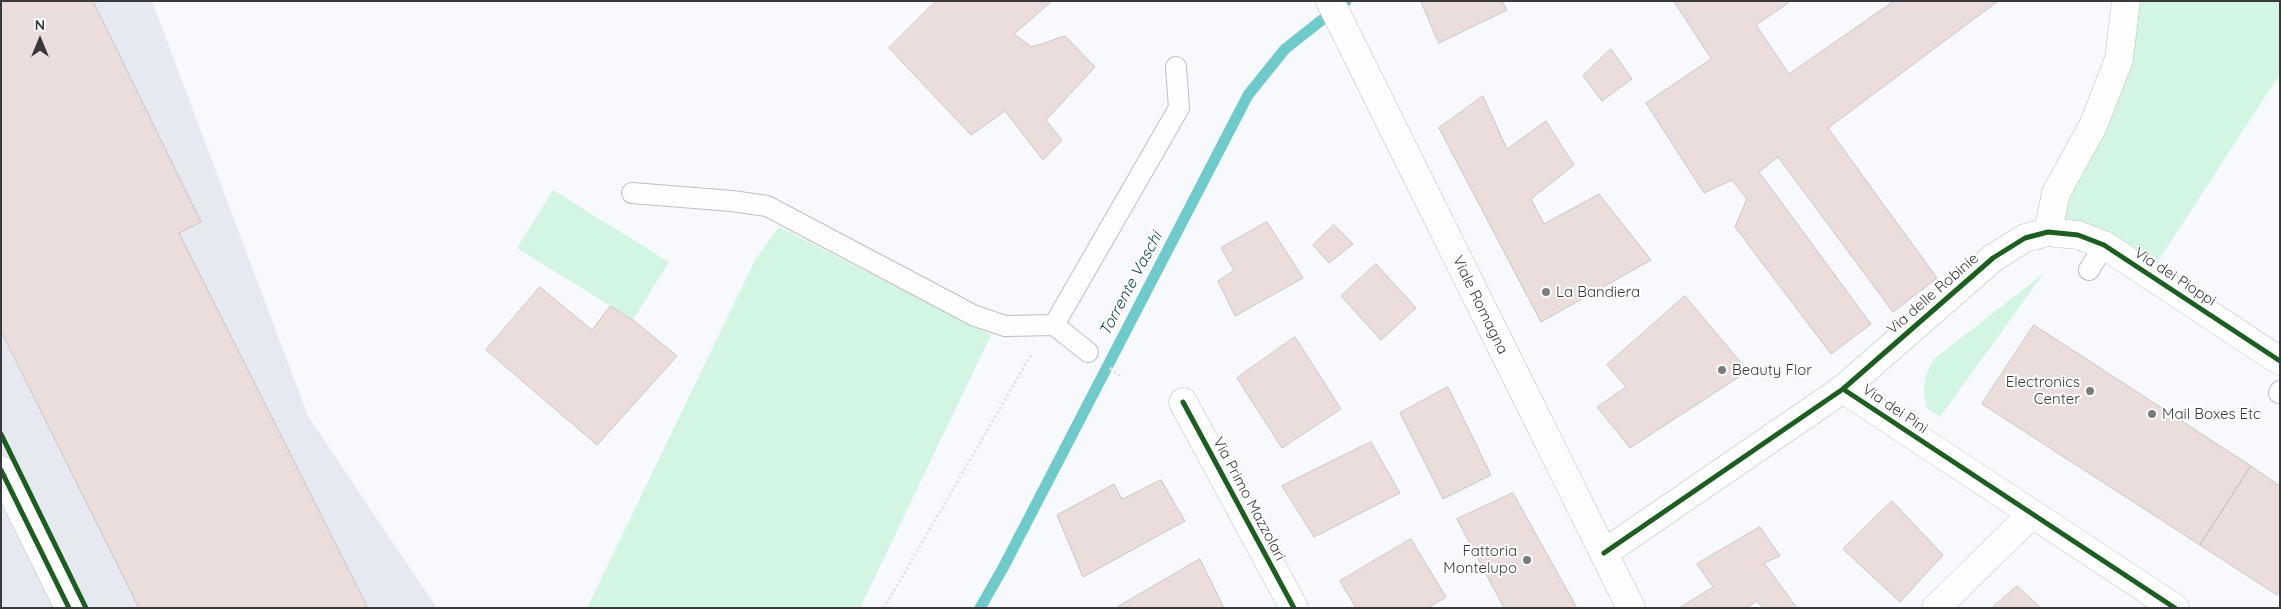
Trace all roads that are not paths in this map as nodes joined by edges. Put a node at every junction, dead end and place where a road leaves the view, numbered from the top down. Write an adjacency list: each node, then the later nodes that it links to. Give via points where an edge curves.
1 (1330, 1): 15 (street, Viale Romagna)
2 (2126, 1): 5 (street, via 2119,59 2093,126 2056,193)
3 (1176, 67): 8 (lane, via 1179,108)
4 (632, 193): 8 (lane, via 768,206 975,316 1005,326)
5 (2048, 232): 6 (street, Via dei Pioppi, via 2078,235); 11 (street, Via delle Robinie, via 2025,238 1993,258)
6 (2104, 245): 7 (lane); 10 (street, Via dei Pioppi)
7 (2089, 270)
8 (1054, 326): 9 (lane)
9 (1088, 352)
10 (2280, 361)
11 (1843, 390): 14 (street, Via dei Pini); 15 (street, Via dei Pini)
12 (1182, 402): 17 (street, Via Primo Mazzolari)
13 (1, 470): 16 (street)
14 (2032, 514): 19 (street); 20 (street, Via dei Pini)
15 (1604, 553): 18 (street, Viale Romagna)
16 (69, 608)
17 (1294, 608)
18 (1631, 608)
19 (1936, 608)
20 (2175, 608)

